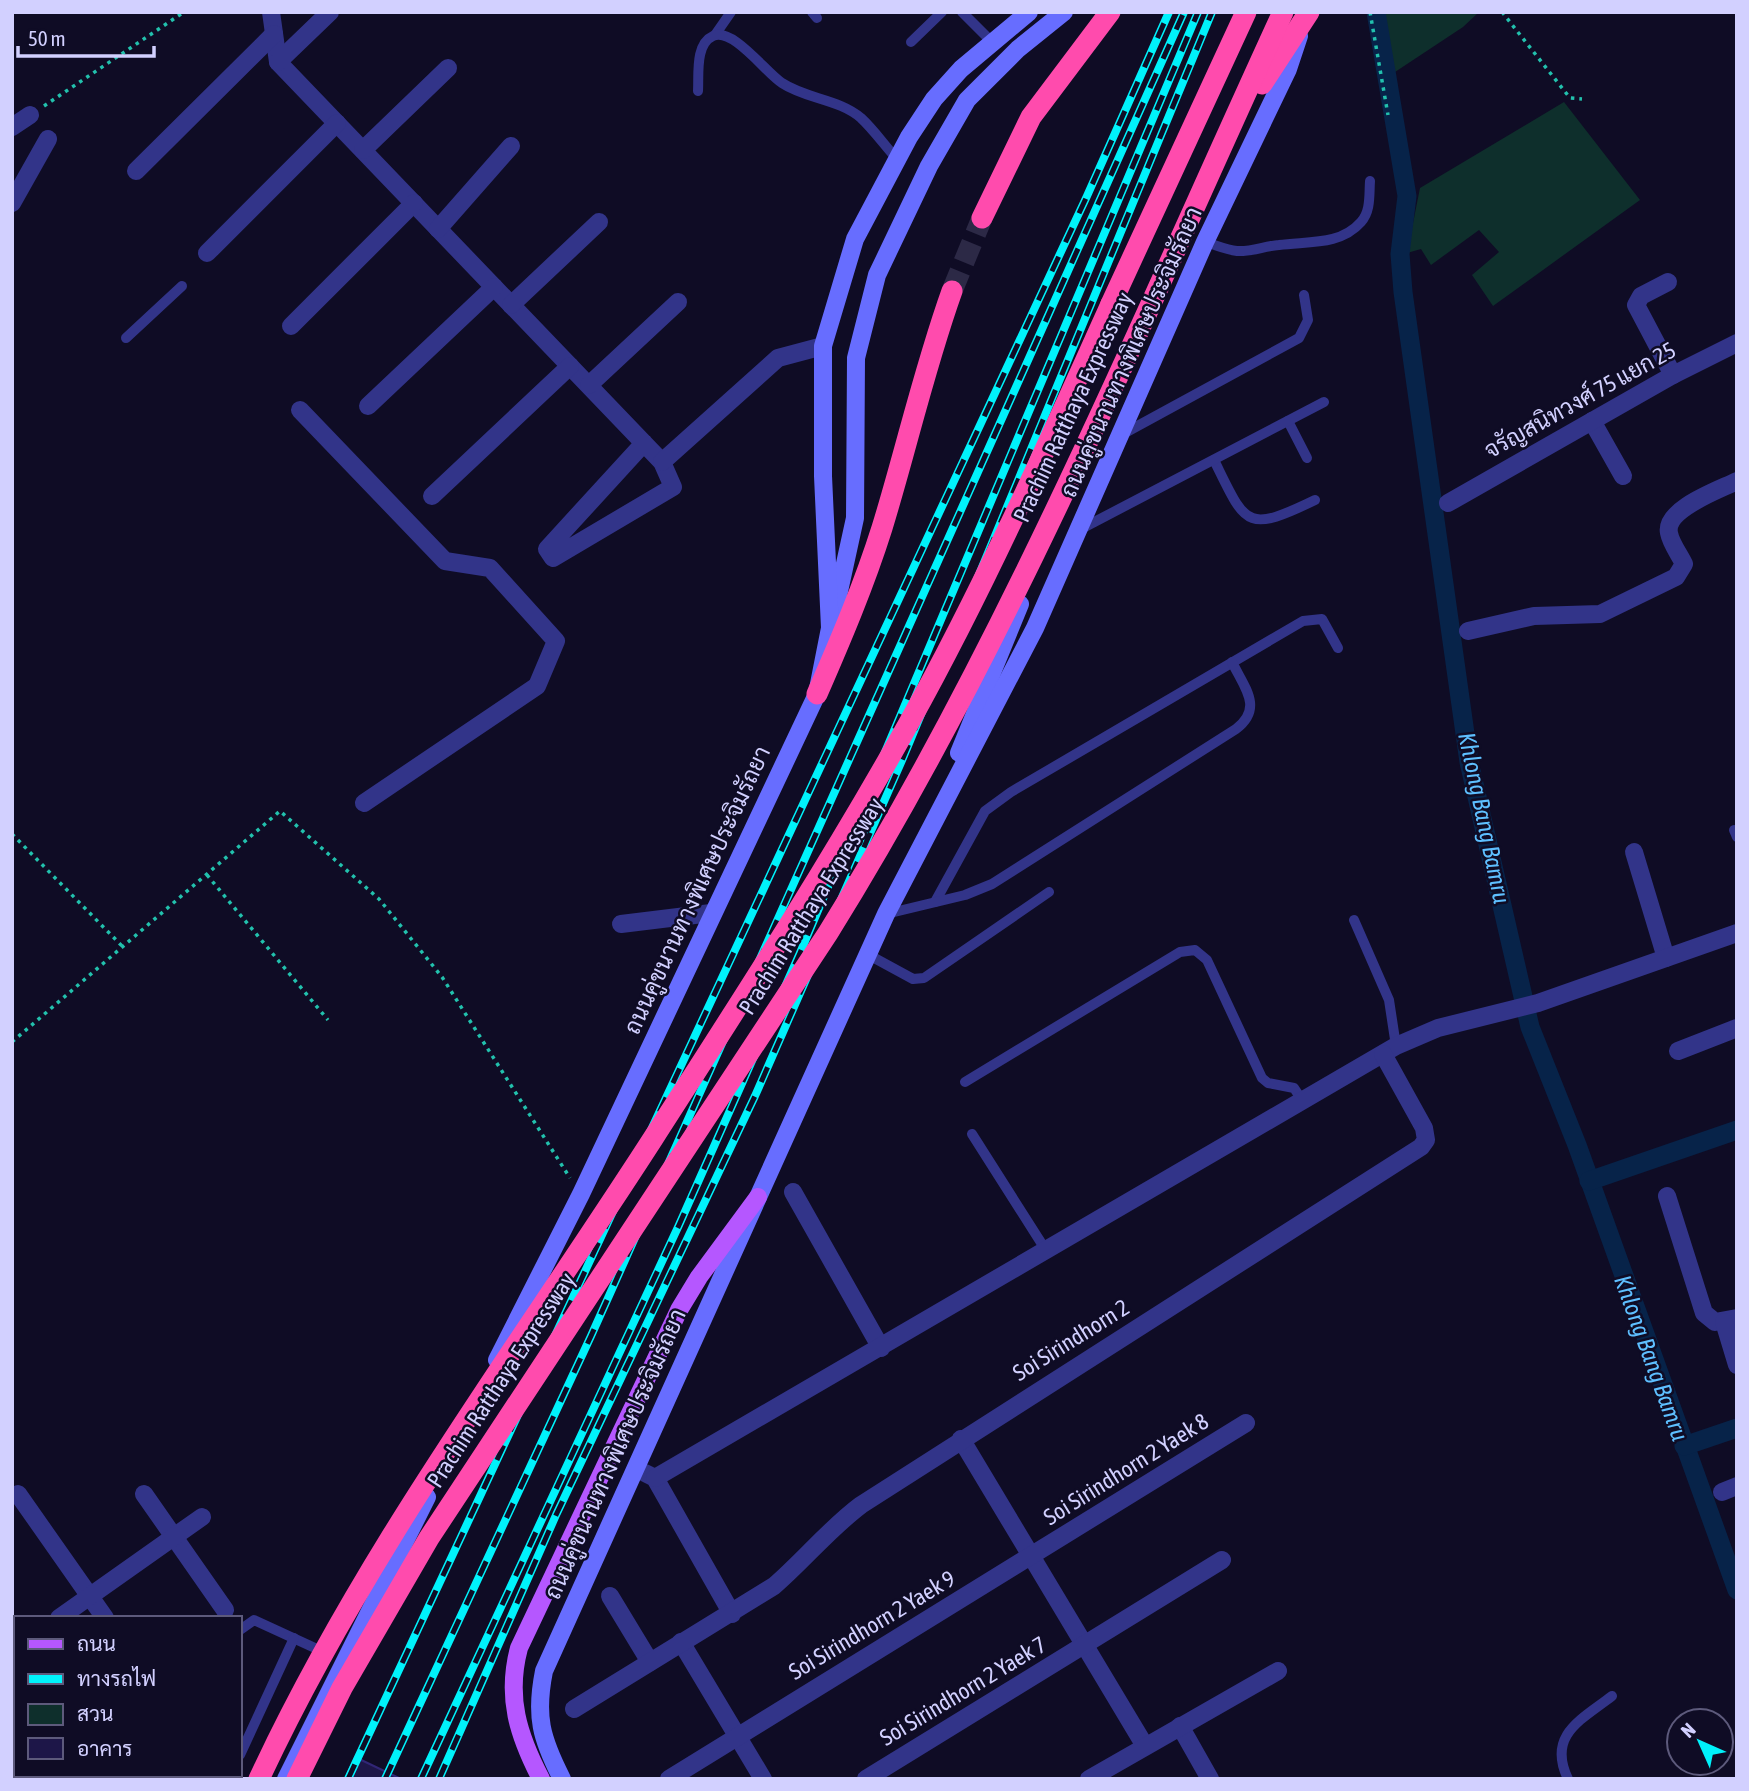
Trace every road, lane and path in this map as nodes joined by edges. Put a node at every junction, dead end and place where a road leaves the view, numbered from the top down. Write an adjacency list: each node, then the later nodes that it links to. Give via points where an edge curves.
1 (184, 12): 24 (path)
2 (271, 12): 15 (street)
3 (330, 12): 19 (street)
4 (731, 12): 16 (lane)
5 (942, 12): 17 (lane)
6 (962, 12): 18 (lane)
7 (1029, 12): 18 (main road, ถนนคู่ขนานทางพิเศษประจิมรัถยา)
8 (1064, 12): 71 (main road, via 967,100 947,131 877,275 856,358 855,518)
9 (1110, 12): 36 (highway, via 1031,117)
10 (1246, 12): 137 (highway, Prachim Ratthaya Expressway, bridge, via 1039,464 911,718 791,922 377,1563 310,1677)
11 (1282, 12): 21 (main road, bridge); 139 (highway, Prachim Ratthaya Expressway, bridge, via 1008,607 889,836 429,1538 342,1688)
12 (1307, 12): 21 (highway, bridge); 39 (main road, ถนนคู่ขนานทางพิเศษประจิมรัถยา, via 1288,69)
13 (1370, 12): 25 (path)
14 (1502, 12): 23 (path, via 1570,99)
15 (274, 34): 19 (street); 32 (street)
16 (715, 35): 22 (lane, via 705,42 700,54); 31 (lane, via 740,45 782,83 860,117)
17 (911, 42)
18 (993, 43): 31 (main road, ถนนคู่ขนานทางพิเศษประจิมรัถยา, via 934,99)
19 (278, 62): 26 (street)
20 (448, 68): 30 (street)
21 (1259, 88): 77 (main road, via 1008,631)
22 (698, 91)
23 (1582, 99)
24 (30, 115): 27 (street)
25 (1388, 115)
26 (337, 123): 30 (street); 40 (street)
27 (12, 127)
28 (48, 139): 34 (street)
29 (511, 146): 38 (street)
30 (363, 150): 35 (street)
31 (897, 159): 50 (main road, ถนนคู่ขนานทางพิเศษประจิมรัถยา, via 855,239)
32 (136, 171)
33 (1370, 181): 39 (lane, via 1369,207 1362,222 1329,241 1254,251)
34 (12, 203)
35 (414, 203): 38 (street); 48 (street)
36 (982, 219)
37 (599, 222): 47 (street)
38 (438, 229): 43 (street)
39 (1205, 243): 60 (main road, ถนนคู่ขนานทางพิเศษประจิมรัถยา)
40 (207, 253)
41 (1668, 282): 53 (street, via 1641,296 1636,305)
42 (182, 286): 49 (lane)
43 (494, 287): 47 (street); 56 (street)
44 (952, 291): 75 (highway, via 877,542)
45 (1304, 295): 60 (lane, via 1308,320 1299,338)
46 (678, 302): 54 (street)
47 (512, 305): 52 (street)
48 (291, 326)
49 (126, 338)
50 (823, 345): 64 (street, via 778,358); 71 (main road, ถนนคู่ขนานทางพิเศษประจิมรัถยา)
51 (1736, 346): 53 (street, จรัญสนิทวงศ์ 75 แยก 25)
52 (570, 366): 54 (street); 67 (street)
53 (1673, 375): 59 (street, จรัญสนิทวงศ์ 75 แยก 25)
54 (589, 385): 61 (street)
55 (1324, 402): 58 (lane)
56 (369, 406)
57 (300, 410): 76 (street, via 446,561 490,568 556,641 537,686)
58 (1288, 421): 62 (lane); 63 (lane)
59 (1592, 421): 65 (street); 69 (street, จรัญสนิทวงศ์ 75 แยก 25)
60 (1121, 435): 70 (main road, ถนนคู่ขนานทางพิเศษประจิมรัถยา)
61 (644, 443): 64 (street); 64 (street, via 547,549 553,558 673,487)
62 (1307, 458)
63 (1214, 460): 68 (lane, via 1239,512 1249,519 1279,517); 70 (lane)
64 (662, 462)
65 (1623, 475)
66 (1737, 481): 72 (street, via 1680,509 1670,523 1669,532 1684,564 1676,578 1600,614 1534,616)
67 (432, 496)
68 (1315, 500)
69 (1448, 503)
70 (1079, 530): 77 (main road, ถนนคู่ขนานทางพิเศษประจิมรัถยา, via 1010,680)
71 (830, 628): 75 (main road, ถนนคู่ขนานทางพิเศษประจิมรัถยา)
72 (1468, 631)
73 (1338, 648): 74 (lane, via 1327,624 1314,617)
74 (1232, 662): 82 (lane, via 985,811); 82 (lane, via 1249,698 1250,716 1244,723 992,884)
75 (817, 694): 83 (main road, ถนนคู่ขนานทางพิเศษประจิมรัถยา)
76 (364, 803)
77 (935, 816): 84 (main road, ถนนคู่ขนานทางพิเศษประจิมรัถยา)
78 (12, 834): 88 (path)
79 (1634, 852): 90 (street)
80 (206, 875): 88 (path); 91 (path); 100 (path, via 272,815 280,811 289,817 379,899 442,977)
81 (1049, 892): 89 (lane, via 924,978 913,979)
82 (935, 902): 84 (lane)
83 (711, 913): 86 (street); 100 (main road, ถนนคู่ขนานทางพิเศษประจิมรัถยา)
84 (886, 914): 89 (main road, ถนนคู่ขนานทางพิเศษประจิมรัถยา)
85 (1354, 920): 94 (lane, via 1390,1000)
86 (621, 924)
87 (1737, 933): 90 (street)
88 (123, 947): 93 (path)
89 (867, 954): 102 (main road, ถนนคู่ขนานทางพิเศษประจิมรัถยา)
90 (1666, 958): 94 (street, via 1511,1012 1456,1022)
91 (328, 1020)
92 (1737, 1028): 95 (street)
93 (12, 1042)
94 (1390, 1050): 97 (street); 108 (street, Soi Sirindhorn 2, via 1424,1128 1426,1140 1421,1147)
95 (1678, 1052)
96 (965, 1082): 97 (lane, via 1180,953 1195,950 1207,960 1262,1078 1294,1088)
97 (1302, 1100): 103 (street)
98 (972, 1134): 103 (lane)
99 (793, 1192): 105 (street)
100 (581, 1194): 127 (main road, ถนนคู่ขนานทางพิเศษประจิมรัถยา)
101 (1667, 1196): 104 (street, via 1704,1313 1710,1321)
102 (758, 1197): 109 (main road, ถนนคู่ขนานทางพิเศษประจิมรัถยา); 140 (main road, via 679,1310 519,1648 513,1671 516,1723)
103 (1047, 1252): 105 (street)
104 (1731, 1320): 106 (street)
105 (881, 1348): 110 (street)
106 (1737, 1365)
107 (1246, 1423): 115 (street, Soi Sirindhorn 2 Yaek 8)
108 (961, 1439): 115 (street); 120 (street, Soi Sirindhorn 2, via 839,1522 783,1578)
109 (636, 1468): 110 (street); 136 (main road, ถนนคู่ขนานทางพิเศษประจิมรัถยา, via 544,1671 539,1723)
110 (655, 1478): 120 (street)
111 (18, 1494): 117 (street)
112 (144, 1494): 114 (street)
113 (202, 1517): 114 (street)
114 (174, 1536): 117 (street); 119 (street)
115 (1032, 1557): 126 (street); 133 (street, Soi Sirindhorn 2 Yaek 9)
116 (1223, 1560): 126 (street, Soi Sirindhorn 2 Yaek 7)
117 (90, 1596): 121 (street); 122 (street)
118 (610, 1597): 128 (street)
119 (225, 1610)
120 (733, 1614): 125 (street, Soi Sirindhorn 2)
121 (63, 1616)
122 (104, 1616)
123 (242, 1629): 124 (lane, via 254,1620)
124 (294, 1638): 127 (lane); 135 (lane)
125 (681, 1643): 128 (street, Soi Sirindhorn 2); 133 (street)
126 (1086, 1646): 134 (street); 143 (street, Soi Sirindhorn 2 Yaek 7)
127 (343, 1661): 138 (main road, ถนนคู่ขนานทางพิเศษประจิมรัถยา)
128 (650, 1662): 131 (street, Soi Sirindhorn 2)
129 (1278, 1671): 132 (street)
130 (1612, 1696): 146 (lane, via 1561,1741 1559,1757)
131 (574, 1709)
132 (1180, 1726): 134 (street); 145 (street)
133 (738, 1736): 141 (street, Soi Sirindhorn 2 Yaek 9); 142 (street)
134 (1145, 1746): 144 (street)
135 (242, 1751)
136 (561, 1778)
137 (260, 1779)
138 (286, 1779)
139 (297, 1779)
140 (541, 1779)
141 (669, 1779)
142 (763, 1779)
143 (866, 1779)
144 (1089, 1779)
145 (1210, 1779)
146 (1568, 1779)

